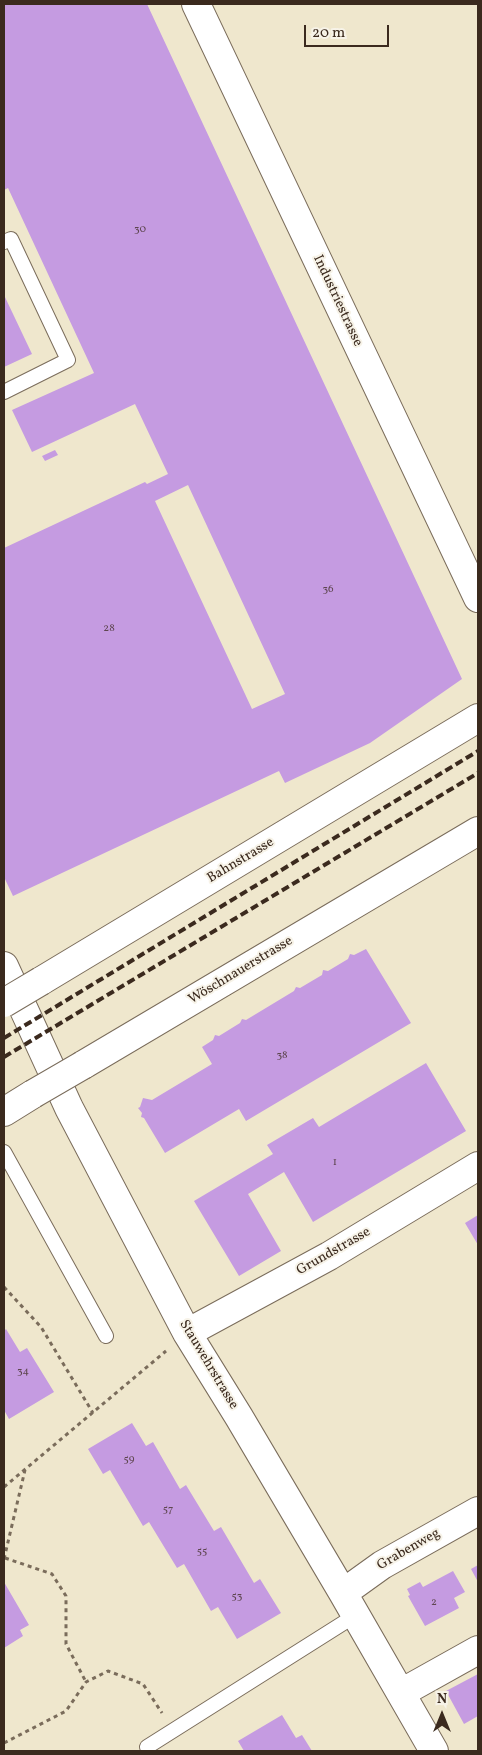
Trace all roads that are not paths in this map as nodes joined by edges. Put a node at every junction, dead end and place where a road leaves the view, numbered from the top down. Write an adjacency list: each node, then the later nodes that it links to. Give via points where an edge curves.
1 (196, 4): 4 (street, Industriestrasse)
2 (4, 242): 3 (lane, via 11,239 68,360)
3 (4, 392)
4 (478, 598)
5 (478, 718): 8 (street, Bahnstrasse, bridge)
6 (478, 831): 9 (street, Wöschnauerstrasse, bridge)
7 (4, 966): 12 (street, Stauwehrstrasse, via 69,1108)
8 (4, 1003)
9 (4, 1112)
10 (4, 1152): 13 (lane)
11 (478, 1166): 12 (street, Grundstrasse, via 329,1256)
12 (187, 1333): 15 (street, Stauwehrstrasse)
13 (106, 1336)
14 (478, 1512): 15 (street, Grabenweg, via 382,1565)
15 (350, 1604): 17 (street, Stauwehrstrasse); 18 (lane)
16 (478, 1650): 17 (street)
17 (401, 1693): 19 (street, Stauwehrstrasse)
18 (147, 1747)
19 (434, 1751)

